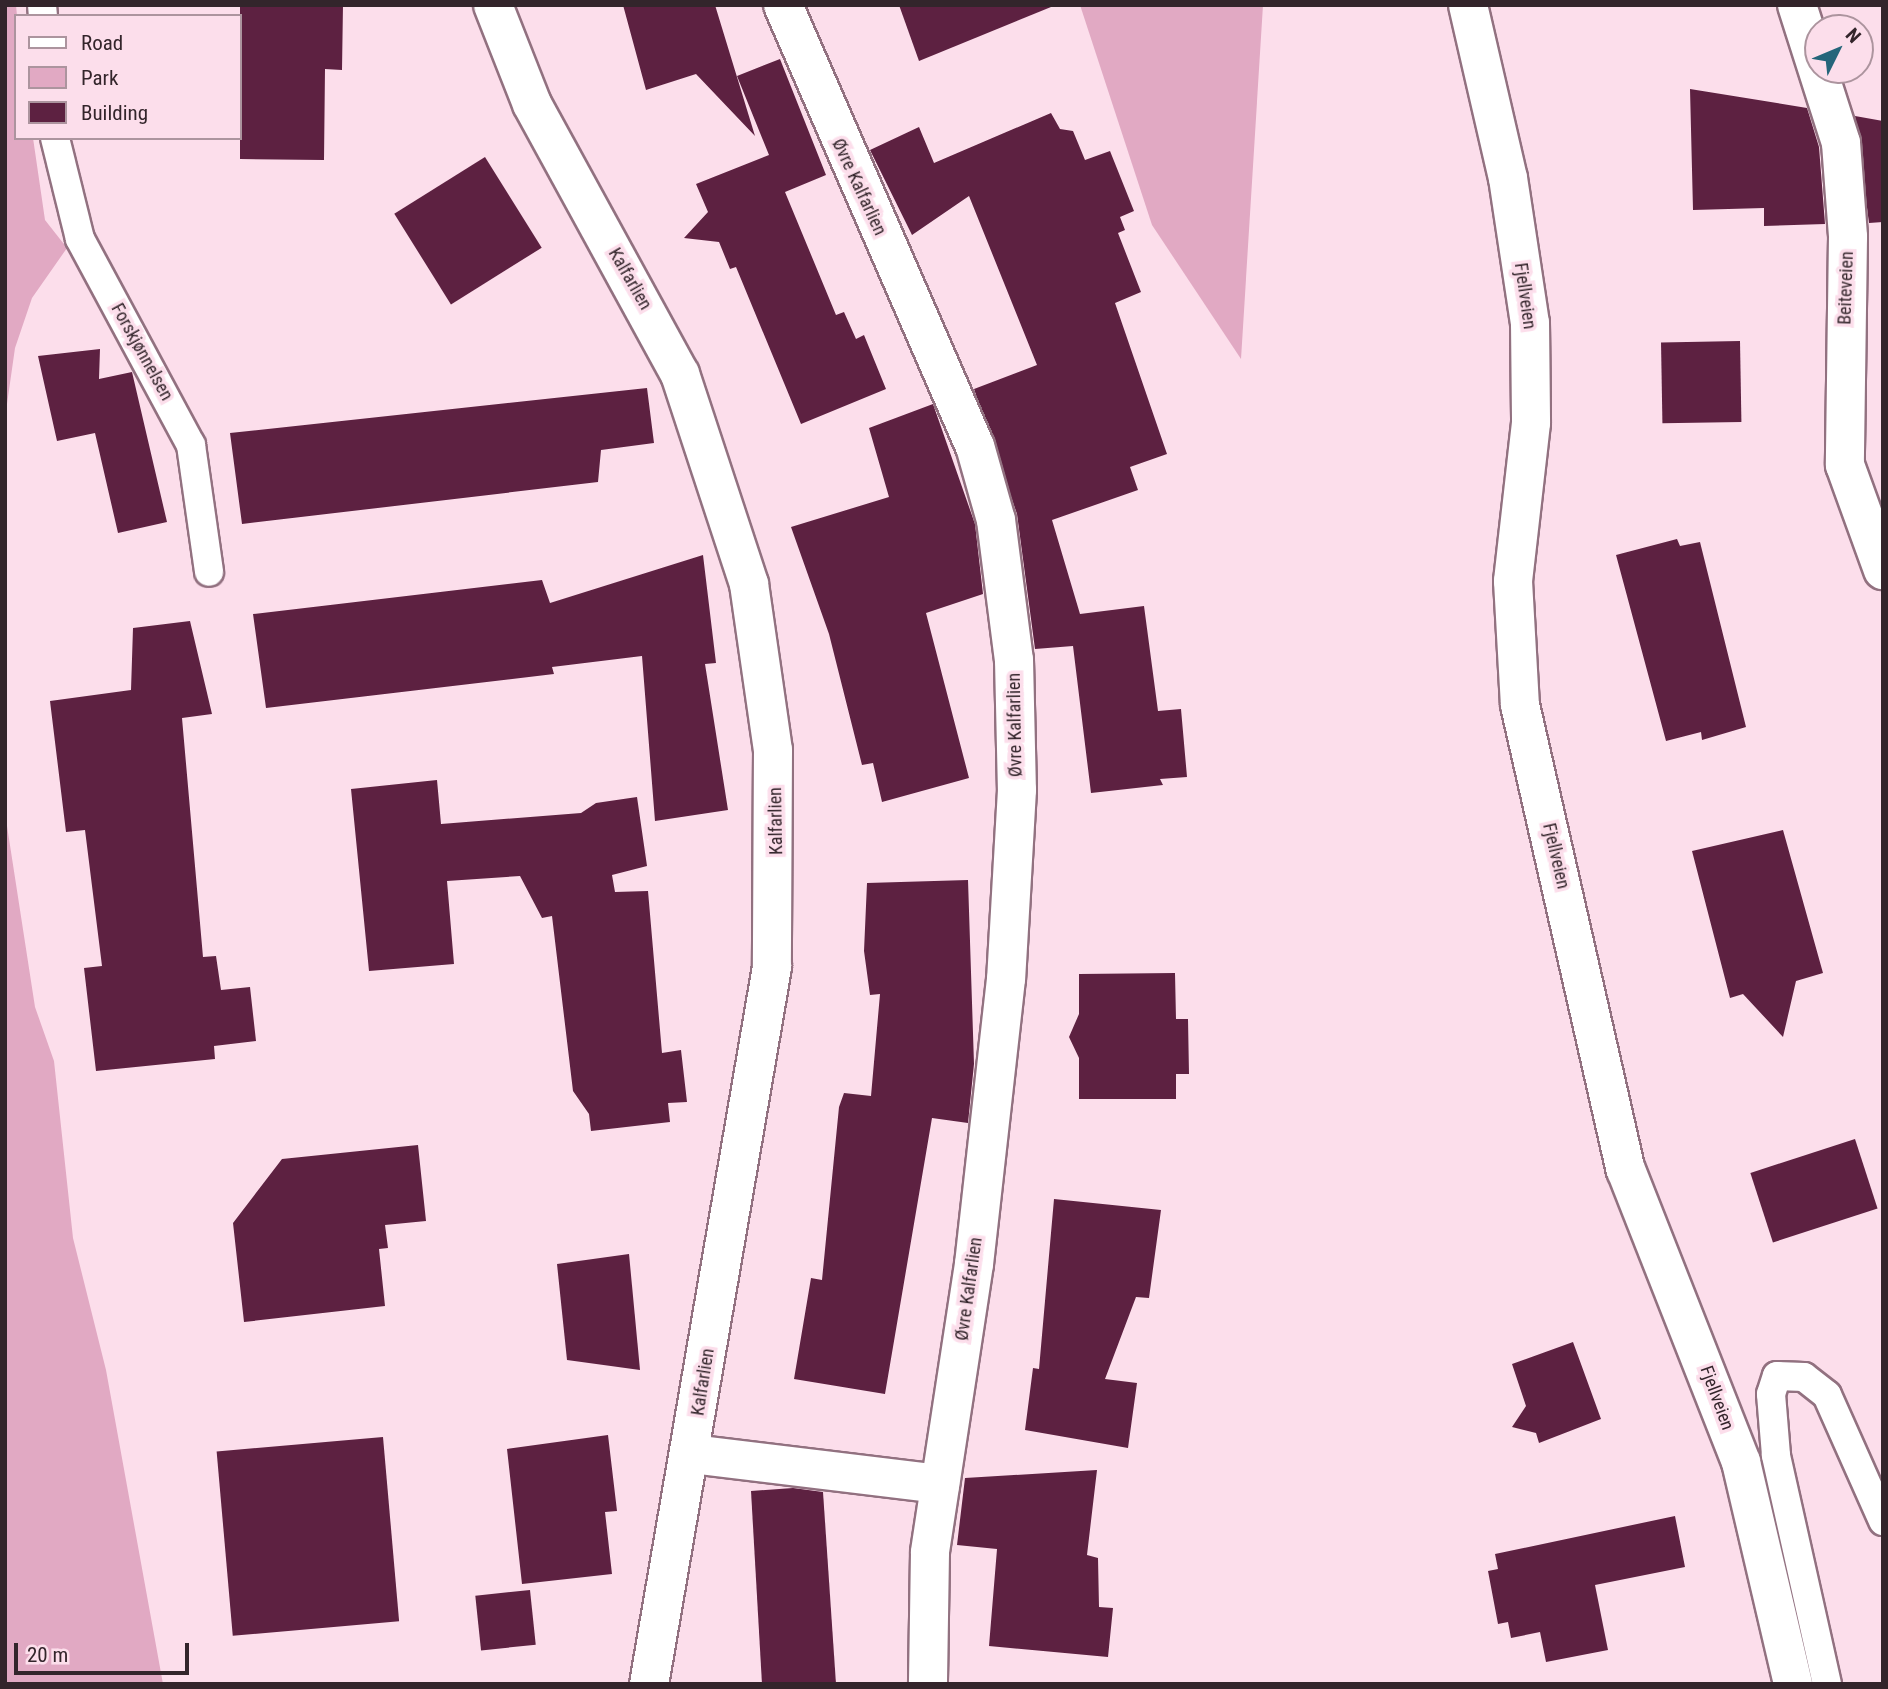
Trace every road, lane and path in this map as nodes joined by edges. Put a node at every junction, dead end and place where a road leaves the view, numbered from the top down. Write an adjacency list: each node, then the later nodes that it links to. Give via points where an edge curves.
1 (493, 5): 8 (street, Kalfarlien, via 532,104 680,374 749,584 761,656 777,830 772,967)
2 (783, 5): 9 (street, Øvre Kalfarlien, via 837,141 950,377 996,520 1008,596 1017,790 1006,979)
3 (1468, 5): 13 (street, Fjellveien, via 1508,178 1530,323 1531,423 1513,581 1520,705 1626,1170 1741,1462)
4 (1797, 5): 6 (street, Beiteveien, via 1841,143 1848,236 1845,465)
5 (55, 140): 7 (lane, Forskjønnelsen, via 80,239 191,445)
6 (1883, 570)
7 (209, 572)
8 (691, 1454): 9 (street); 11 (street, Kalfarlien)
9 (940, 1484): 12 (street, Øvre Kalfarlien, via 930,1553)
10 (1883, 1521): 14 (lane, via 1827,1395 1804,1377 1777,1376 1771,1395 1776,1455)
11 (649, 1684)
12 (928, 1684)
13 (1793, 1684)
14 (1827, 1684)

